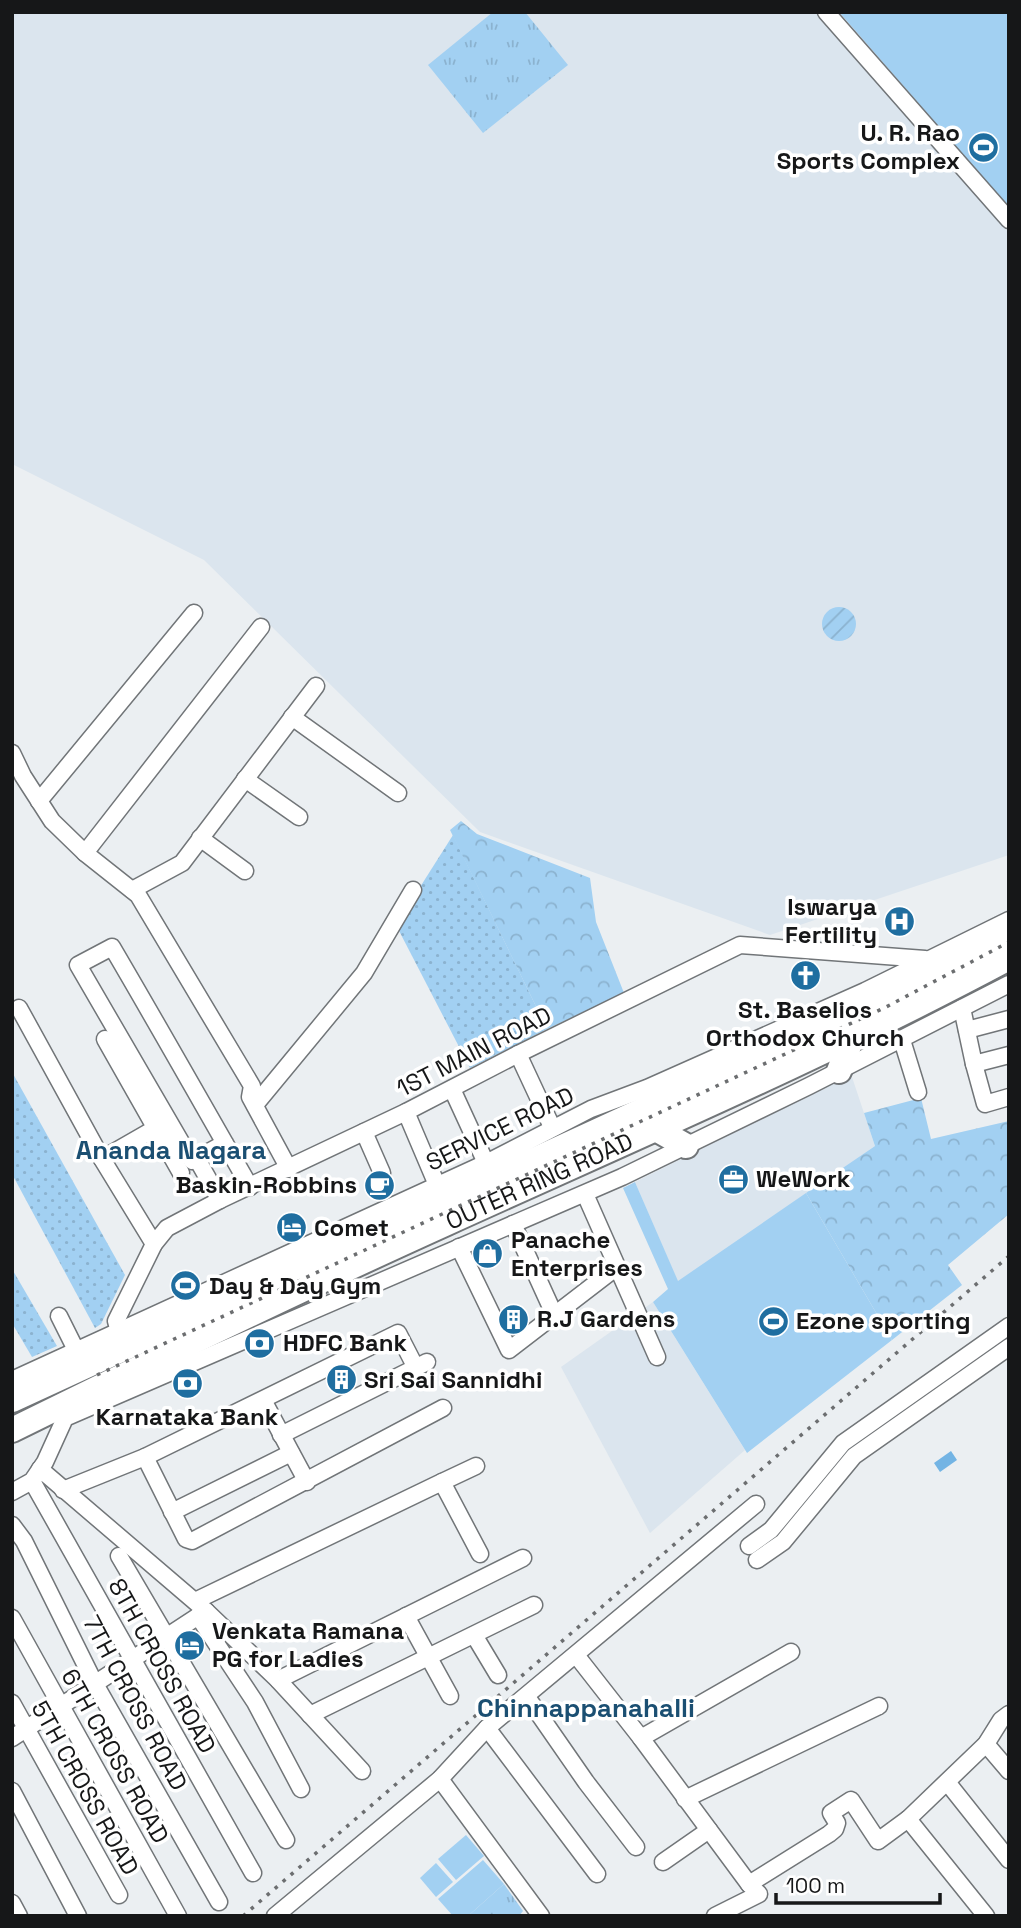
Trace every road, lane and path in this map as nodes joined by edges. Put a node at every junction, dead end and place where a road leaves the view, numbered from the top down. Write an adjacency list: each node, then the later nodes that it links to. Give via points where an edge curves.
1 (827, 12): 2 (street)
2 (1009, 220)
3 (194, 613): 10 (street)
4 (261, 627): 13 (street)
5 (316, 686): 6 (street)
6 (292, 717): 8 (street); 9 (street)
7 (12, 753): 10 (street)
8 (245, 779): 11 (street); 12 (street)
9 (398, 793)
10 (39, 801): 13 (street, via 52,821)
11 (299, 817)
12 (200, 838): 14 (street); 15 (street, via 182,863)
13 (85, 853): 15 (street)
14 (245, 871)
15 (132, 890): 36 (street, via 252,1086 250,1097)
16 (413, 890): 36 (street, via 364,973)
17 (1009, 920): 20 (street, SERVICE ROAD)
18 (1009, 934): 61 (highway, OUTER RING ROAD, via 893,995)
19 (1009, 958): 26 (highway, OUTER RING ROAD)
20 (926, 960): 29 (street, 1ST MAIN ROAD, via 740,945); 39 (street, SERVICE ROAD)
21 (1009, 984): 23 (street)
22 (19, 1008): 44 (street)
23 (962, 1008): 25 (street); 28 (street)
24 (1009, 1019): 25 (street)
25 (967, 1030): 31 (street)
26 (852, 1038): 32 (highway); 40 (highway, OUTER RING ROAD)
27 (104, 1039): 38 (street)
28 (902, 1040): 32 (street); 34 (street)
29 (518, 1054): 33 (street, 1ST MAIN ROAD); 39 (street)
30 (1009, 1055): 31 (street)
31 (974, 1064): 35 (street, via 985,1104)
32 (839, 1071): 43 (street)
33 (453, 1089): 37 (street, 1ST MAIN ROAD); 46 (street)
34 (918, 1092)
35 (1009, 1097)
36 (255, 1105): 47 (street)
37 (406, 1112): 41 (street, 1ST MAIN ROAD); 50 (street)
38 (156, 1128): 44 (street); 48 (street)
39 (552, 1128): 46 (street, SERVICE ROAD)
40 (656, 1129): 43 (highway); 69 (highway, OUTER RING ROAD, via 447,1223)
41 (364, 1132): 47 (street, 1ST MAIN ROAD); 49 (street)
42 (225, 1143): 45 (street); 45 (street, via 112,947 78,965 192,1161); 51 (street)
43 (686, 1146): 52 (street)
44 (103, 1159): 55 (street)
45 (197, 1159): 53 (street)
46 (486, 1163): 50 (street, SERVICE ROAD)
47 (289, 1169): 51 (street, 1ST MAIN ROAD)
48 (181, 1173)
49 (382, 1173)
50 (437, 1185): 61 (street, SERVICE ROAD)
51 (250, 1187): 53 (street, 1ST MAIN ROAD)
52 (585, 1194): 54 (street); 57 (street)
53 (220, 1200): 55 (street, 1ST MAIN ROAD, via 167,1228)
54 (513, 1224): 56 (street); 58 (street)
55 (154, 1244): 61 (street, 1ST MAIN ROAD, via 116,1321)
56 (459, 1247): 58 (street, via 509,1350); 69 (street)
57 (617, 1267): 58 (street); 64 (street)
58 (554, 1314)
59 (59, 1316): 63 (street)
60 (1009, 1326): 62 (street, via 843,1443 753,1553 783,1542 854,1456)
61 (122, 1339): 63 (street, SERVICE ROAD); 67 (highway, OUTER RING ROAD)
62 (1009, 1347)
63 (76, 1350): 65 (street, SERVICE ROAD)
64 (657, 1357)
65 (12, 1380)
66 (263, 1399): 71 (street); 71 (street, via 398,1333 421,1365); 73 (street)
67 (12, 1400)
68 (443, 1408): 76 (street)
69 (66, 1410): 70 (highway, OUTER RING ROAD); 75 (street)
70 (12, 1430)
71 (281, 1435): 72 (street)
72 (291, 1453): 76 (street); 81 (street)
73 (145, 1457): 78 (street); 81 (street)
74 (476, 1466): 77 (street)
75 (36, 1475): 78 (street); 79 (street); 95 (street, 8TH CROSS ROAD)
76 (307, 1482): 81 (street, via 192,1541 186,1539)
77 (442, 1482): 83 (street); 87 (street)
78 (63, 1490): 87 (street)
79 (12, 1492)
80 (756, 1504): 93 (street)
81 (172, 1512)
82 (12, 1525): 98 (street, 7TH CROSS ROAD)
83 (480, 1554)
84 (118, 1556): 91 (street)
85 (523, 1558): 88 (street)
86 (534, 1605): 90 (street)
87 (200, 1609): 91 (street); 97 (street); 114 (street)
88 (406, 1616): 94 (street); 97 (street)
89 (12, 1618): 102 (street, 6TH CROSS ROAD)
90 (474, 1635): 94 (street); 96 (street)
91 (167, 1637): 95 (street); 119 (street)
92 (790, 1652): 108 (street)
93 (576, 1654): 100 (street); 108 (street)
94 (429, 1657): 99 (street); 105 (street)
95 (132, 1660): 98 (street); 123 (street, 8TH CROSS ROAD)
96 (498, 1675)
97 (278, 1680): 105 (street)
98 (95, 1684): 102 (street); 127 (street, 7TH CROSS ROAD)
99 (450, 1696)
100 (527, 1697): 106 (street); 120 (street)
101 (12, 1703): 107 (street, 5TH CROSS ROAD)
102 (61, 1706): 107 (street); 132 (street, 6TH CROSS ROAD)
103 (879, 1706): 116 (street)
104 (1009, 1714): 109 (street)
105 (310, 1715): 110 (street)
106 (487, 1728): 112 (street); 124 (street)
107 (19, 1733): 126 (street, 5TH CROSS ROAD)
108 (641, 1738): 116 (street)
109 (986, 1744): 111 (street); 113 (street)
110 (362, 1771)
111 (1009, 1771)
112 (440, 1779): 129 (street); 133 (street)
113 (947, 1782): 117 (street); 121 (street)
114 (301, 1788)
115 (12, 1791): 131 (street)
116 (685, 1799): 118 (street)
117 (908, 1819): 125 (street, via 878,1842 851,1800 831,1813 836,1823 829,1834); 135 (street)
118 (709, 1830): 122 (street); 125 (street)
119 (286, 1840)
120 (636, 1847)
121 (1009, 1860)
122 (663, 1862)
123 (253, 1873)
124 (597, 1874)
125 (749, 1884): 134 (street, via 759,1894)
126 (119, 1895)
127 (219, 1902)
128 (12, 1903): 130 (street)
129 (281, 1914)
130 (19, 1916)
131 (78, 1916)
132 (178, 1916)
133 (541, 1916)
134 (715, 1916)
135 (986, 1916)

